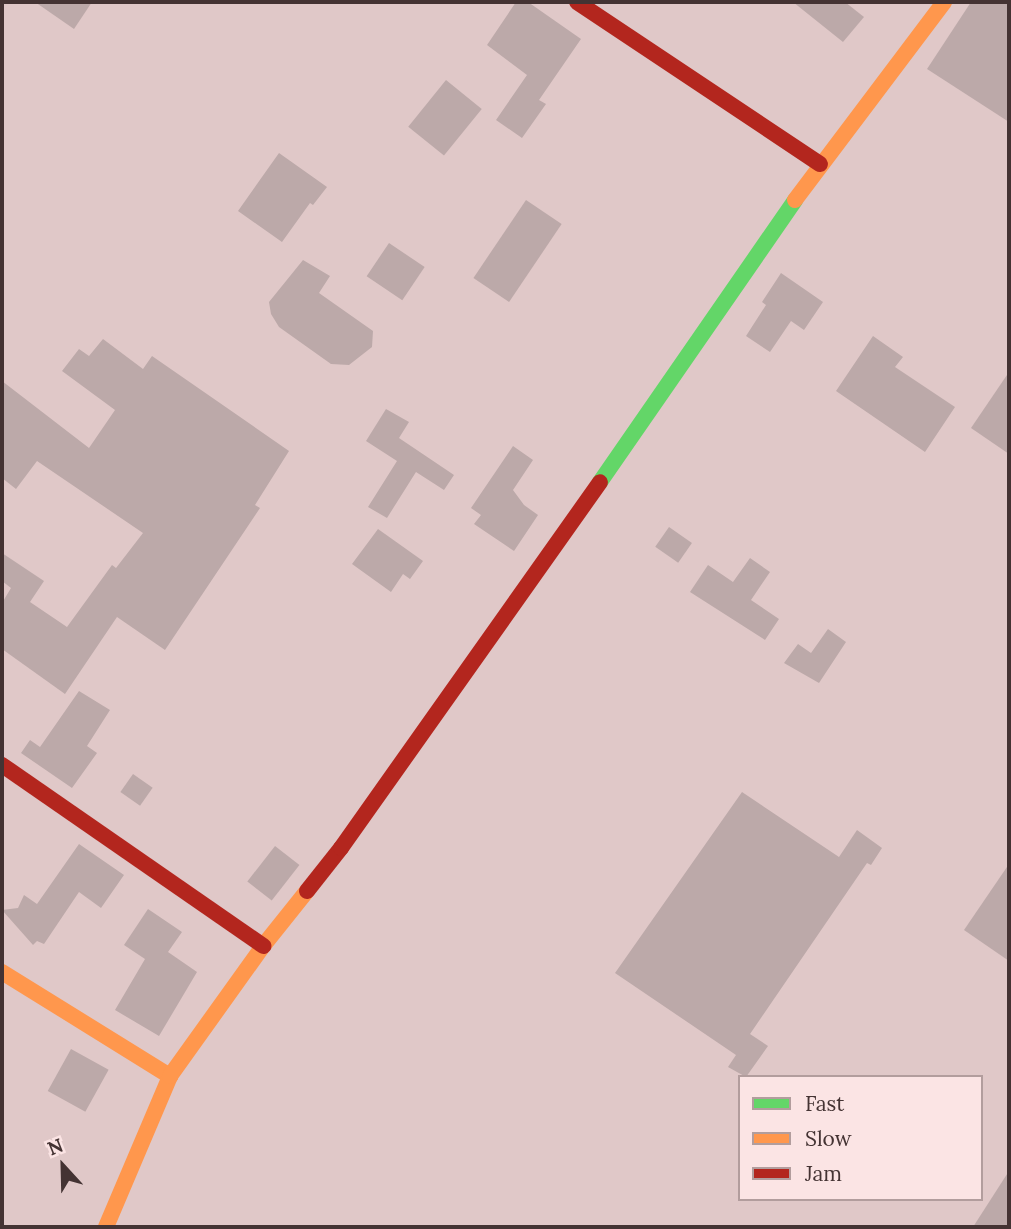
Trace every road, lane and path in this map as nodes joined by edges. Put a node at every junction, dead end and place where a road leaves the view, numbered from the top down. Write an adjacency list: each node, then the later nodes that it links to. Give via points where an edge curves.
1 (577, 2): 3 (street)
2 (944, 2): 3 (street)
3 (820, 163): 5 (street, via 365,814)
4 (2, 765): 5 (street)
5 (263, 946): 7 (street)
6 (2, 972): 7 (street)
7 (170, 1076): 8 (street)
8 (106, 1227)

